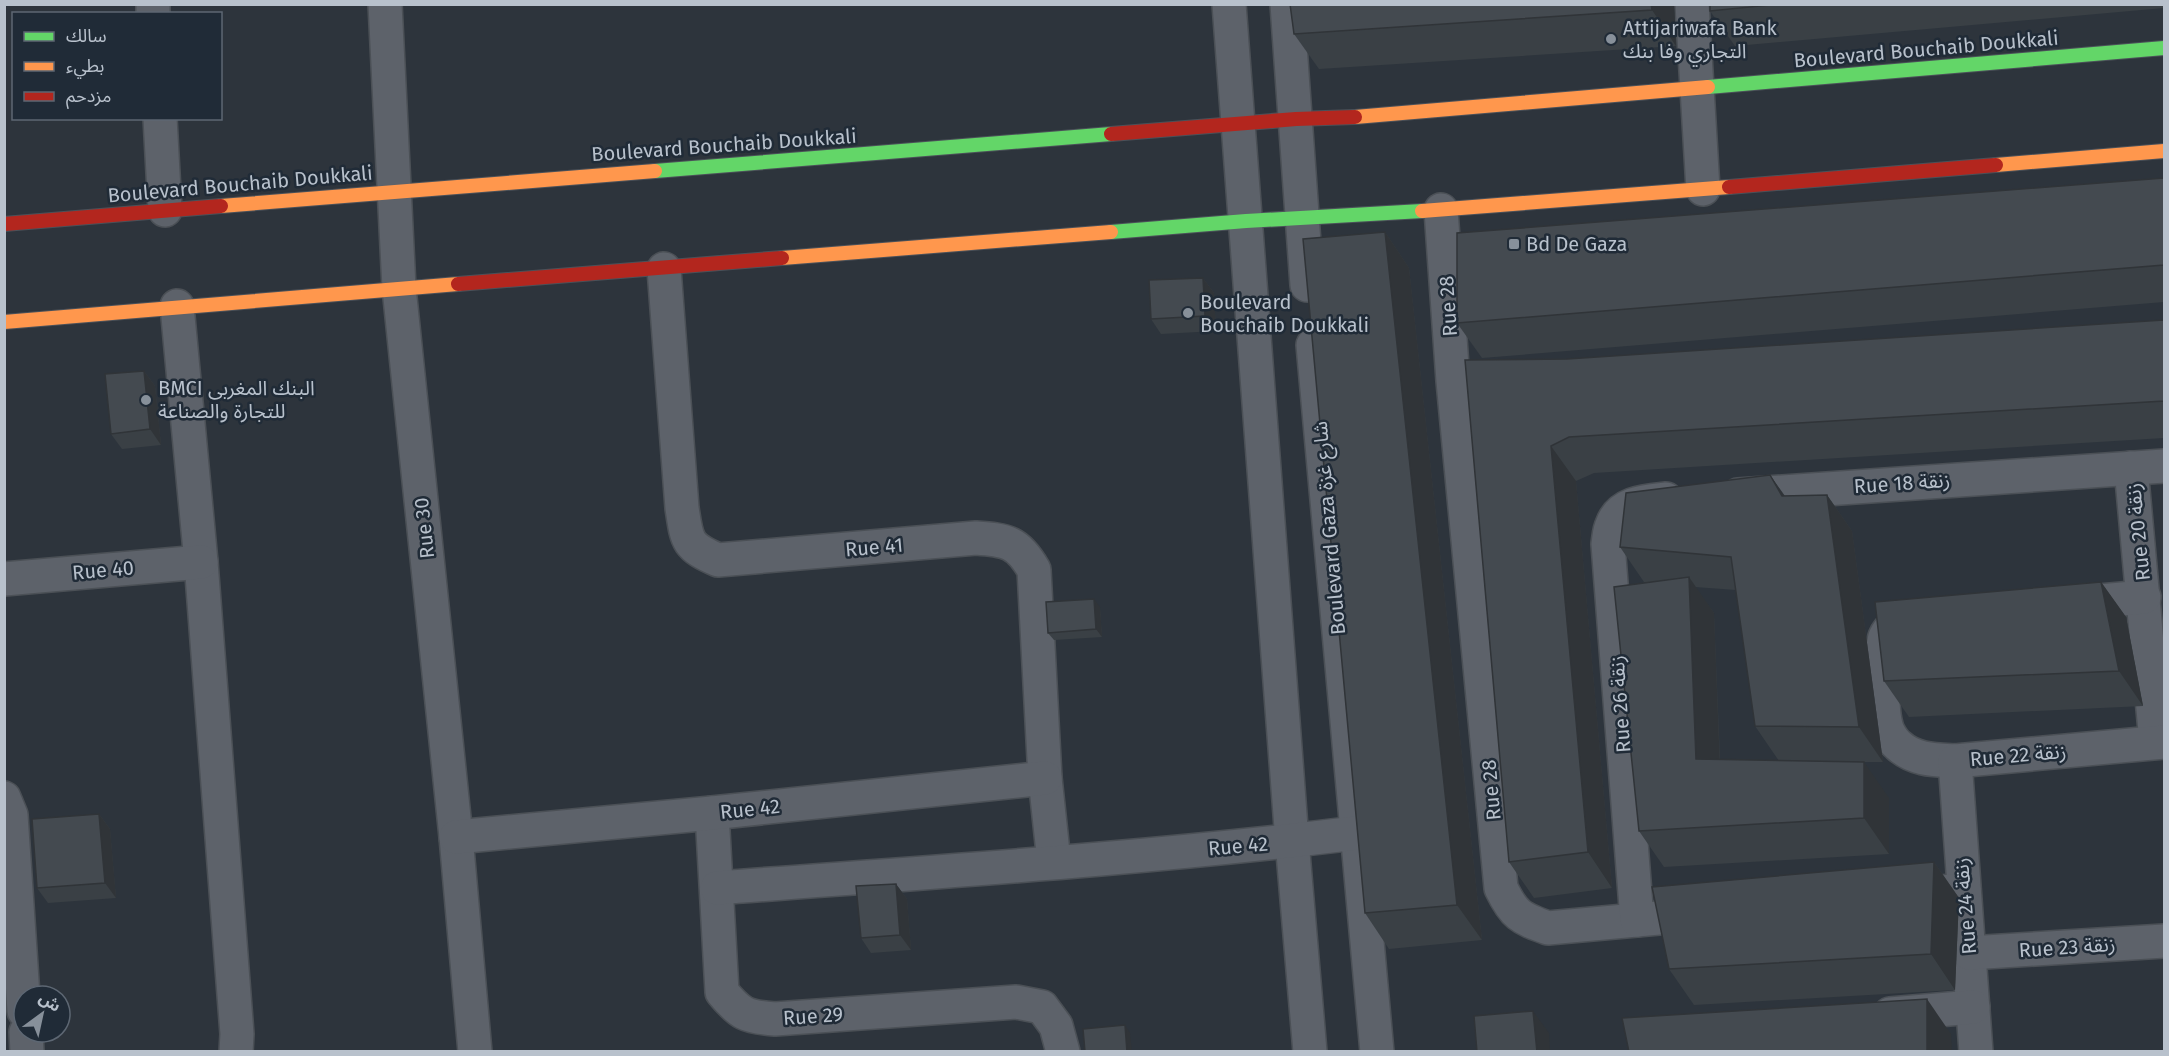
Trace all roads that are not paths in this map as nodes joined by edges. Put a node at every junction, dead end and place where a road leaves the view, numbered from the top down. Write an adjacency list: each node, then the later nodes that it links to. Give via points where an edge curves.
1 (386, 4): 12 (street, Rue 30)
2 (1229, 4): 9 (street)
3 (1287, 4): 7 (street, Boulevard Gaza شارع غزة)
4 (1692, 4): 6 (street)
5 (2164, 48): 6 (main road, Boulevard Bouchaib Doukkali)
6 (1695, 88): 7 (main road, Boulevard Bouchaib Doukkali, via 1364,117); 11 (street)
7 (1296, 119): 9 (main road, Boulevard Bouchaib Doukkali); 15 (street, Boulevard Gaza شارع غزة)
8 (160, 120): 13 (street)
9 (1238, 125): 12 (main road, Boulevard Bouchaib Doukkali); 16 (street)
10 (2164, 151): 11 (main road)
11 (1703, 189): 14 (main road)
12 (393, 191): 13 (main road, Boulevard Bouchaib Doukkali); 19 (street, Rue 30)
13 (165, 210): 17 (main road, Boulevard Bouchaib Doukkali)
14 (1441, 210): 15 (main road); 43 (street, Rue 28, via 1465,381 1501,888 1511,909 1548,928)
15 (1301, 218): 16 (main road); 35 (street, Boulevard Gaza شارع غزة)
16 (1246, 221): 18 (main road); 37 (street)
17 (4, 224)
18 (664, 268): 19 (main road); 32 (street, Rue 41, via 686,537 698,551 718,560 976,538 1001,539 1016,547 1034,570)
19 (399, 288): 20 (main road); 36 (street, Rue 30)
20 (177, 306): 21 (main road); 25 (street)
21 (4, 322)
22 (2164, 466): 23 (street, Rue 18 زنقة)
23 (2131, 468): 24 (street, Rue 18 زنقة); 27 (street, Rue 20 زنقة)
24 (1639, 501): 43 (street, Rue 26 زنقة, via 1621,512 1612,524 1608,544)
25 (201, 562): 26 (street, Rue 40); 50 (street)
26 (4, 579)
27 (2144, 597): 28 (street, Rue 20 زنقة); 30 (street, Rue 20 زنقة)
28 (2041, 606)
29 (1938, 615): 31 (street, Rue 22 زنقة, via 1898,622 1886,636 1881,654 1886,726 1896,744 1909,754 1928,760)
30 (2160, 742): 31 (street, Rue 22 زنقة)
31 (1955, 761): 40 (street, Rue 24 زنقة)
32 (1045, 778): 34 (street, Rue 42); 38 (street, Rue 41)
33 (4, 798): 44 (street, via 11,815)
34 (712, 813): 36 (street, Rue 42); 39 (street, Rue 29)
35 (1356, 833): 37 (street, Rue 42); 54 (street, Boulevard Gaza شارع غزة)
36 (456, 837): 51 (street, Rue 30)
37 (1292, 841): 38 (street, Rue 42); 53 (street)
38 (1054, 862): 39 (street, Rue 42)
39 (717, 888): 52 (street, Rue 29, via 722,992 736,1009 754,1017 775,1019 1016,1002 1042,1007 1056,1026)
40 (1964, 890): 41 (street); 46 (street, Rue 24 زنقة)
41 (1882, 898)
42 (1730, 911): 43 (street, Rue 28)
43 (1637, 920)
44 (12, 940): 47 (street)
45 (2164, 941): 46 (street, Rue 23 زنقة)
46 (1969, 953): 48 (street, Rue 24 زنقة)
47 (19, 984)
48 (1973, 1007): 49 (street); 55 (street, Rue 24 زنقة)
49 (1866, 1015)
50 (236, 1042)
51 (475, 1052)
52 (1064, 1052)
53 (1310, 1052)
54 (1377, 1052)
55 (1976, 1052)

